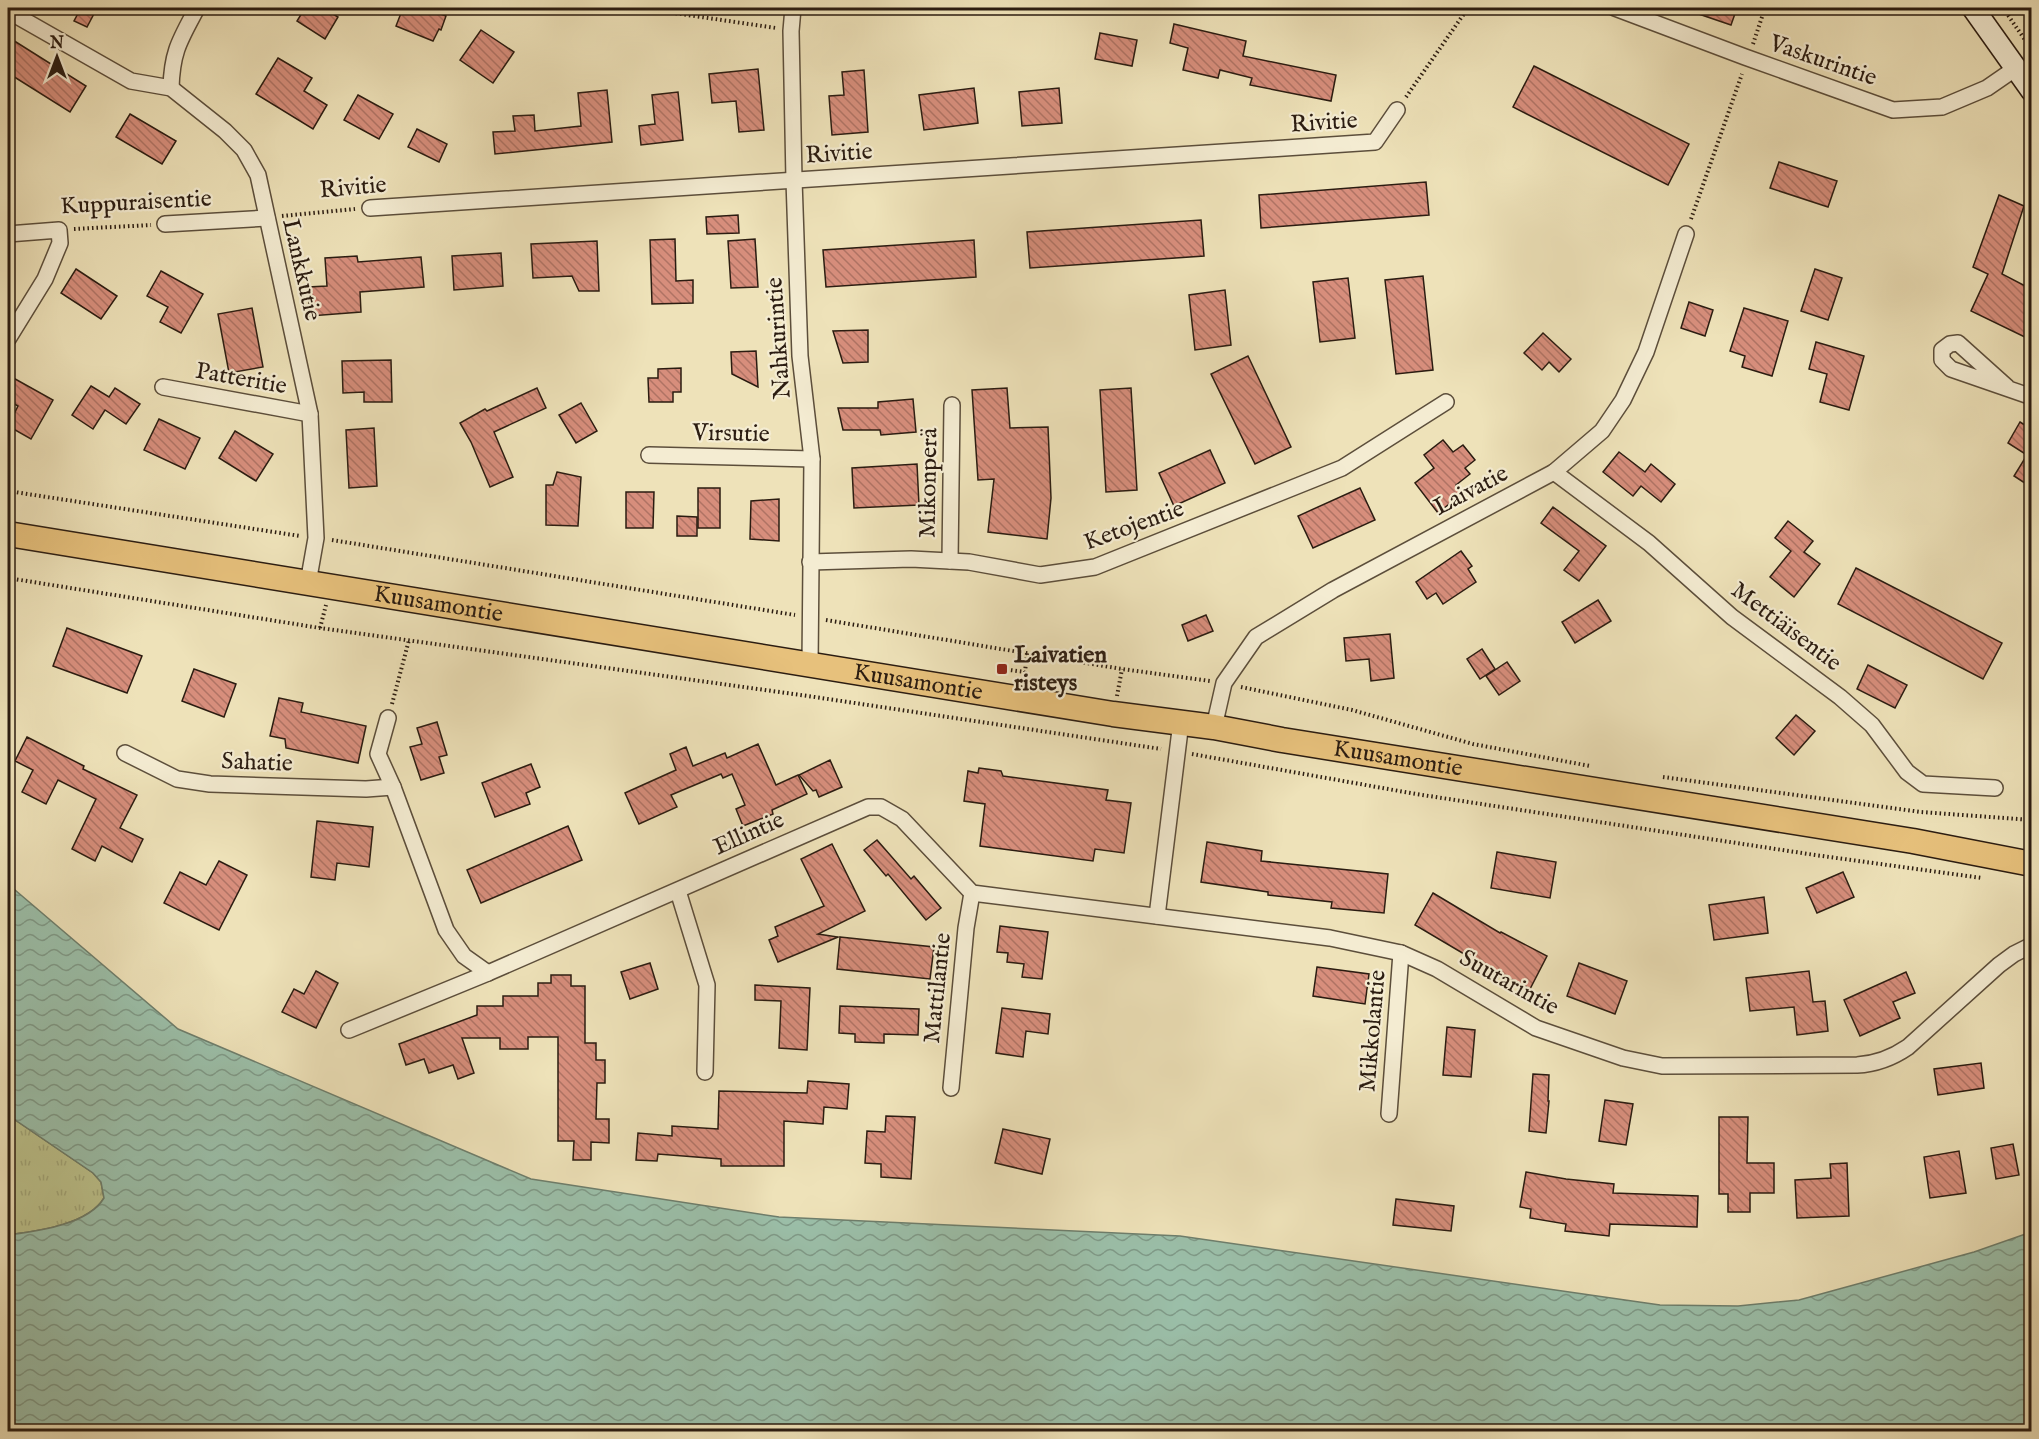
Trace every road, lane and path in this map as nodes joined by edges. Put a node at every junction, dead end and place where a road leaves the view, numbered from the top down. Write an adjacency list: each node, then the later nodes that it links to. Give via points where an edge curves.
1 (197, 8): 14 (street, via 176,47)
2 (640, 8): 10 (path)
3 (793, 8): 10 (street, Nahkurintie)
4 (1468, 8): 16 (path)
5 (1615, 8): 12 (street, Vaskurintie)
6 (1766, 8): 12 (path)
7 (1973, 8): 13 (main road)
8 (2003, 8): 11 (path)
9 (8, 11): 14 (street, via 131,81)
10 (791, 31): 17 (street, Nahkurintie)
11 (2031, 50)
12 (1748, 58): 13 (street, Vaskurintie, via 1893,110 1942,107 1987,88); 23 (path)
13 (2016, 68): 15 (main road)
14 (171, 88): 19 (street, Lankkutie, via 244,150 258,175)
15 (2031, 91)
16 (1397, 110): 17 (street, Rivitie, via 1375,142)
17 (794, 180): 18 (street, Rivitie); 32 (street, Nahkurintie, via 800,356)
18 (370, 208): 19 (path, Rivitie)
19 (267, 218): 20 (street, Kuppuraisentie); 30 (street, Lankkutie)
20 (165, 224): 21 (path, Kuppuraisentie)
21 (59, 230): 22 (street, Kuppuraisentie); 24 (street, via 60,243 45,279)
22 (8, 234)
23 (1686, 234): 33 (street, Laivatie, via 1646,352 1623,400 1602,431)
24 (8, 339)
25 (163, 387): 30 (street, Patteritie)
26 (2007, 387): 27 (street)
27 (2031, 397)
28 (1446, 402): 37 (street, Ketojentie, via 1342,468 1095,567 1040,575)
29 (952, 405): 37 (street, Mikonperä)
30 (310, 414): 36 (street, Lankkutie)
31 (649, 455): 32 (street, Virsutie)
32 (812, 459): 38 (street, Nahkurintie)
33 (1554, 472): 46 (street, Laivatie, via 1333,590 1256,637); 55 (street, Mettiäisentie, via 1649,543 1732,617 1840,697 1872,725 1907,771 1923,784)
34 (8, 491): 36 (path)
35 (8, 534): 40 (main road, Kuusamontie)
36 (316, 538): 40 (street, Lankkutie); 41 (path)
37 (950, 561): 38 (street, Ketojentie)
38 (810, 562): 41 (street, Nahkurintie)
39 (8, 578): 42 (path)
40 (308, 582): 44 (main road, Kuusamontie)
41 (811, 617): 43 (path); 44 (street, Nahkurintie)
42 (409, 640): 47 (path); 50 (path)
43 (1028, 653): 45 (path, via 1025,672); 46 (path)
44 (810, 664): 48 (main road, Kuusamontie)
45 (1002, 669)
46 (1224, 683): 49 (street, Laivatie); 52 (path, via 1352,710 1473,744)
47 (388, 718): 54 (street, via 378,754)
48 (1181, 723): 49 (main road, Kuusamontie); 50 (street)
49 (1214, 727): 57 (main road, Kuusamontie)
50 (1177, 751): 60 (path, via 1416,794); 63 (street)
51 (125, 753): 54 (street, Sahatie, via 177,778 210,784)
52 (1594, 766)
53 (1662, 777): 56 (path, via 1921,812)
54 (393, 787): 66 (street, via 446,930 464,956)
55 (1995, 788)
56 (2031, 820)
57 (1937, 845): 58 (main road, Kuusamontie); 59 (main road, Kuusamontie)
58 (2031, 851)
59 (2031, 864)
60 (1986, 879)
61 (678, 891): 62 (street, Ellintie, via 868,807 881,807 902,819); 66 (street, Ellintie); 68 (street, via 707,985)
62 (972, 893): 63 (street); 69 (street, Mattilantie)
63 (1157, 916): 65 (street, Suutarintie, via 1330,938)
64 (2031, 945): 65 (street, Suutarintie, via 1999,965 1894,1057 1876,1064 1857,1065 1662,1066 1623,1058 1536,1028 1437,969)
65 (1401, 953): 70 (street, Mikkolantie)
66 (489, 973): 67 (street, Ellintie)
67 (349, 1030)
68 (705, 1072)
69 (951, 1088)
70 (1389, 1114)

